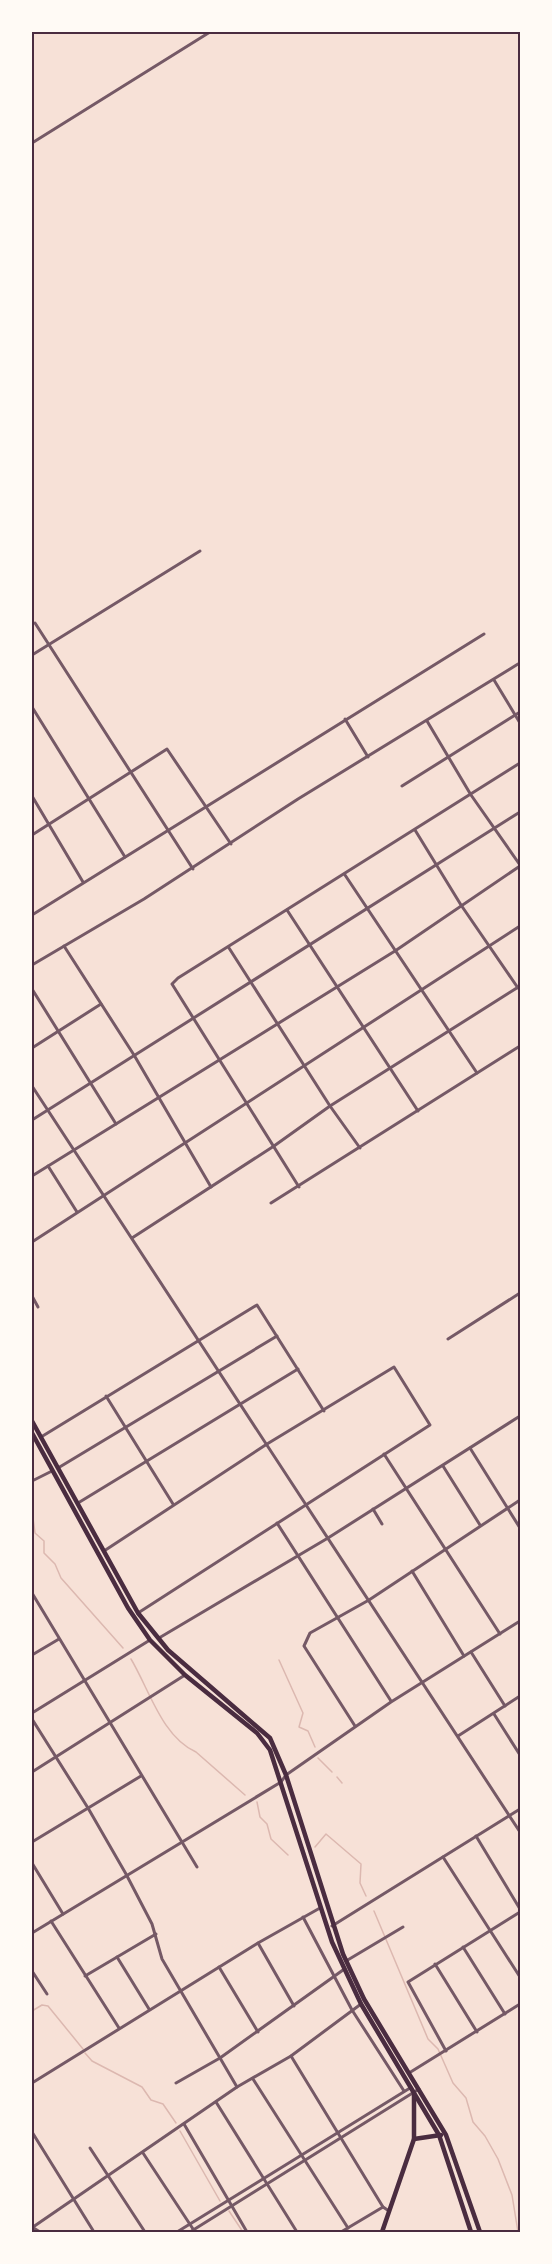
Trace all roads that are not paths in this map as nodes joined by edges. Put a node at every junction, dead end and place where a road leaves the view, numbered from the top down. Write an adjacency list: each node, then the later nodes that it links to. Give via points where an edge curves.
1 (210, 32): 2 (street)
2 (32, 143)
3 (200, 550): 6 (street)
4 (35, 623): 6 (street)
5 (484, 634): 13 (street)
6 (48, 644): 7 (street); 19 (street)
7 (32, 655)
8 (518, 664): 9 (street)
9 (494, 680): 12 (street); 14 (street)
10 (32, 707): 23 (street)
11 (520, 712): 12 (street)
12 (516, 716): 15 (street); 16 (street)
13 (345, 718): 17 (street); 24 (street)
14 (427, 721): 16 (street); 17 (street)
15 (520, 723)
16 (448, 756): 20 (street); 21 (street)
17 (368, 757): 31 (street)
18 (520, 764): 21 (street)
19 (131, 773): 23 (street); 24 (street, via 167,749); 29 (street)
20 (402, 786)
21 (471, 795): 27 (street); 28 (street)
22 (32, 796): 26 (street)
23 (90, 800): 26 (street); 32 (street)
24 (206, 807): 29 (street); 31 (street)
25 (520, 812): 27 (street)
26 (49, 825): 30 (street); 37 (street)
27 (494, 829): 33 (street); 34 (street)
28 (415, 830): 33 (street); 36 (street)
29 (167, 832): 32 (street); 35 (street)
30 (32, 836)
31 (231, 844): 35 (street)
32 (125, 857): 37 (street)
33 (436, 866): 38 (street); 40 (street)
34 (520, 866): 38 (street)
35 (192, 869): 43 (street)
36 (345, 875): 39 (street); 40 (street)
37 (83, 882): 41 (street)
38 (461, 905): 45 (street); 47 (street)
39 (287, 910): 44 (street); 46 (street)
40 (368, 910): 44 (street); 47 (street)
41 (32, 915)
42 (520, 926): 45 (street)
43 (64, 946): 48 (street); 54 (street)
44 (309, 946): 49 (street); 50 (street)
45 (489, 946): 51 (street); 53 (street)
46 (229, 948): 49 (street); 55 (street, via 172,984)
47 (395, 951): 50 (street); 53 (street)
48 (32, 965)
49 (251, 983): 55 (street); 56 (street)
50 (336, 986): 56 (street); 57 (street)
51 (519, 987): 59 (street)
52 (32, 989): 58 (street)
53 (421, 990): 57 (street); 59 (street)
54 (101, 1004): 58 (street); 62 (street)
55 (192, 1020): 62 (street); 63 (street)
56 (276, 1023): 63 (street); 64 (street)
57 (363, 1028): 64 (street); 65 (street)
58 (58, 1031): 61 (street); 67 (street)
59 (449, 1032): 65 (street); 66 (street)
60 (520, 1046): 66 (street)
61 (32, 1048)
62 (134, 1055): 67 (street); 69 (street)
63 (218, 1059): 69 (street); 70 (street)
64 (304, 1066): 70 (street); 71 (street)
65 (390, 1069): 71 (street); 73 (street)
66 (477, 1073): 73 (street)
67 (90, 1083): 72 (street); 75 (street)
68 (32, 1086): 72 (street)
69 (159, 1097): 75 (street); 76 (street)
70 (246, 1104): 76 (street); 77 (street)
71 (330, 1106): 77 (street); 78 (street)
72 (47, 1111): 74 (street); 79 (street)
73 (418, 1111): 78 (street)
74 (32, 1120)
75 (116, 1124): 79 (street)
76 (187, 1142): 82 (street); 84 (street)
77 (274, 1146): 82 (street); 83 (street)
78 (360, 1148): 83 (street)
79 (73, 1150): 80 (street); 84 (street)
80 (48, 1166): 81 (street); 86 (street)
81 (32, 1176)
82 (211, 1187): 87 (street)
83 (299, 1187): 85 (street)
84 (104, 1196): 86 (street); 87 (street)
85 (271, 1203)
86 (77, 1212): 88 (street)
87 (132, 1238): 94 (street)
88 (32, 1242)
89 (520, 1293): 93 (street)
90 (32, 1296): 91 (street)
91 (39, 1307)
92 (277, 1336): 94 (street, via 257,1305); 95 (street); 96 (street)
93 (448, 1339)
94 (198, 1340): 96 (street); 97 (street)
95 (298, 1369): 98 (street); 99 (street)
96 (218, 1371): 98 (street); 102 (street)
97 (106, 1396): 102 (street); 104 (street)
98 (239, 1404): 105 (street); 108 (street)
99 (324, 1411): 105 (street); 107 (street, via 394,1367 430,1425)
100 (520, 1416): 106 (street)
101 (32, 1420): 104 (highway)
102 (126, 1429): 108 (street); 110 (street)
103 (32, 1433): 111 (highway)
104 (41, 1437): 110 (highway)
105 (267, 1444): 116 (street); 117 (street)
106 (470, 1448): 109 (street); 118 (street)
107 (384, 1454): 113 (street); 117 (street)
108 (146, 1462): 115 (street); 116 (street)
109 (442, 1466): 113 (street); 122 (street)
110 (58, 1468): 115 (highway)
111 (52, 1471): 112 (street); 137 (highway)
112 (32, 1481)
113 (406, 1489): 119 (street); 125 (street)
114 (520, 1500): 118 (street)
115 (77, 1504): 126 (highway)
116 (173, 1504): 126 (street)
117 (305, 1505): 120 (street); 124 (street)
118 (507, 1508): 122 (street); 123 (street)
119 (373, 1509): 121 (street); 124 (street)
120 (277, 1523): 127 (street); 131 (street)
121 (382, 1524)
122 (481, 1526): 125 (street)
123 (520, 1528)
124 (328, 1538): 127 (street); 130 (street)
125 (446, 1548): 128 (street); 134 (street)
126 (104, 1551): 131 (highway)
127 (297, 1555): 132 (street); 136 (street)
128 (412, 1571): 130 (street); 140 (street)
129 (32, 1594): 135 (street)
130 (369, 1600): 132 (street); 143 (street)
131 (138, 1613): 136 (highway)
132 (336, 1617): 145 (street); 151 (street, via 309,1633 304,1646)
133 (520, 1621): 134 (street)
134 (500, 1634): 138 (street)
135 (59, 1639): 139 (street); 142 (street)
136 (157, 1639): 156 (highway, via 261,1729)
137 (150, 1640): 141 (highway); 142 (street)
138 (471, 1652): 140 (street); 146 (street)
139 (32, 1654)
140 (464, 1656): 143 (street)
141 (184, 1675): 150 (street); 158 (highway, via 257,1733 270,1750)
142 (85, 1681): 147 (street); 150 (street)
143 (422, 1682): 145 (street); 152 (street)
144 (520, 1696): 146 (street)
145 (391, 1702): 151 (street)
146 (505, 1706): 148 (street)
147 (32, 1713)
148 (494, 1714): 152 (street); 153 (street)
149 (32, 1719): 154 (street)
150 (111, 1724): 154 (street); 157 (street)
151 (355, 1726): 156 (street)
152 (458, 1736): 161 (street)
153 (520, 1755)
154 (56, 1756): 155 (street); 159 (street)
155 (32, 1772)
156 (286, 1775): 158 (street); 175 (highway)
157 (141, 1776): 159 (street); 165 (street)
158 (281, 1782): 165 (street); 170 (highway)
159 (88, 1808): 164 (street); 169 (street)
160 (520, 1809): 161 (street)
161 (510, 1816): 162 (street); 163 (street)
162 (520, 1832)
163 (476, 1836): 166 (street); 171 (street)
164 (32, 1842)
165 (181, 1842): 168 (street); 169 (street)
166 (443, 1857): 175 (street); 177 (street)
167 (32, 1863): 172 (street)
168 (197, 1867)
169 (126, 1874): 172 (street); 179 (street)
170 (320, 1908): 173 (street); 186 (highway)
171 (520, 1910): 177 (street)
172 (63, 1914): 174 (street)
173 (303, 1917): 180 (street); 189 (street)
174 (51, 1921): 178 (street); 188 (street)
175 (332, 1926): 183 (highway)
176 (403, 1927): 183 (street)
177 (491, 1929): 181 (street); 190 (street)
178 (32, 1933)
179 (156, 1934): 182 (street); 191 (street, via 162,1959)
180 (258, 1943): 185 (street); 195 (street)
181 (463, 1947): 184 (street); 198 (street)
182 (117, 1958): 188 (street); 196 (street)
183 (346, 1961): 205 (highway, via 364,1999)
184 (435, 1964): 201 (street); 202 (street, via 408,1982)
185 (219, 1967): 191 (street); 200 (street)
186 (343, 1970): 189 (street); 193 (highway)
187 (32, 1971): 192 (street)
188 (86, 1976): 199 (street)
189 (334, 1977): 195 (street); 197 (street)
190 (520, 1977)
191 (180, 1991): 196 (street); 204 (street)
192 (47, 1995)
193 (361, 2004): 197 (street); 210 (highway)
194 (520, 2004): 198 (street)
195 (294, 2006): 200 (street)
196 (149, 2009): 199 (street)
197 (352, 2010): 203 (street); 211 (street)
198 (506, 2014): 201 (street)
199 (119, 2028): 207 (street)
200 (258, 2031): 204 (street)
201 (477, 2032): 202 (street)
202 (446, 2052): 205 (street)
203 (291, 2056): 206 (street); 215 (street)
204 (220, 2058): 208 (street); 209 (street)
205 (410, 2073): 210 (highway)
206 (253, 2079): 209 (street); 222 (street)
207 (32, 2083)
208 (176, 2083)
209 (237, 2086): 212 (street)
210 (415, 2088): 211 (street); 216 (highway); 217 (highway); 218 (street); 219 (highway)
211 (404, 2091): 215 (street)
212 (216, 2102): 213 (street); 225 (street)
213 (184, 2124): 221 (street); 228 (street)
214 (32, 2132): 227 (street)
215 (337, 2133): 218 (street); 222 (street)
216 (439, 2134): 217 (highway); 219 (highway); 244 (highway)
217 (446, 2135): 245 (highway)
218 (340, 2138): 223 (street); 230 (street)
219 (414, 2139): 231 (highway)
220 (90, 2148): 224 (street)
221 (143, 2153): 224 (street); 232 (street)
222 (301, 2155): 223 (street); 225 (street)
223 (304, 2161): 226 (street); 234 (street)
224 (110, 2175): 227 (street); 237 (street)
225 (262, 2179): 226 (street); 228 (street)
226 (266, 2184): 229 (street); 241 (street)
227 (73, 2199): 233 (street); 236 (street)
228 (227, 2201): 229 (street); 232 (street)
229 (231, 2206): 239 (street); 240 (street)
230 (383, 2206): 231 (street); 234 (street)
231 (390, 2212): 243 (highway)
232 (190, 2224): 238 (street); 239 (street)
233 (32, 2227): 235 (street)
234 (348, 2228): 242 (street)
235 (40, 2232)
236 (94, 2232)
237 (145, 2232)
238 (177, 2232)
239 (193, 2232)
240 (248, 2232)
241 (297, 2232)
242 (341, 2232)
243 (382, 2232)
244 (471, 2232)
245 (480, 2232)

